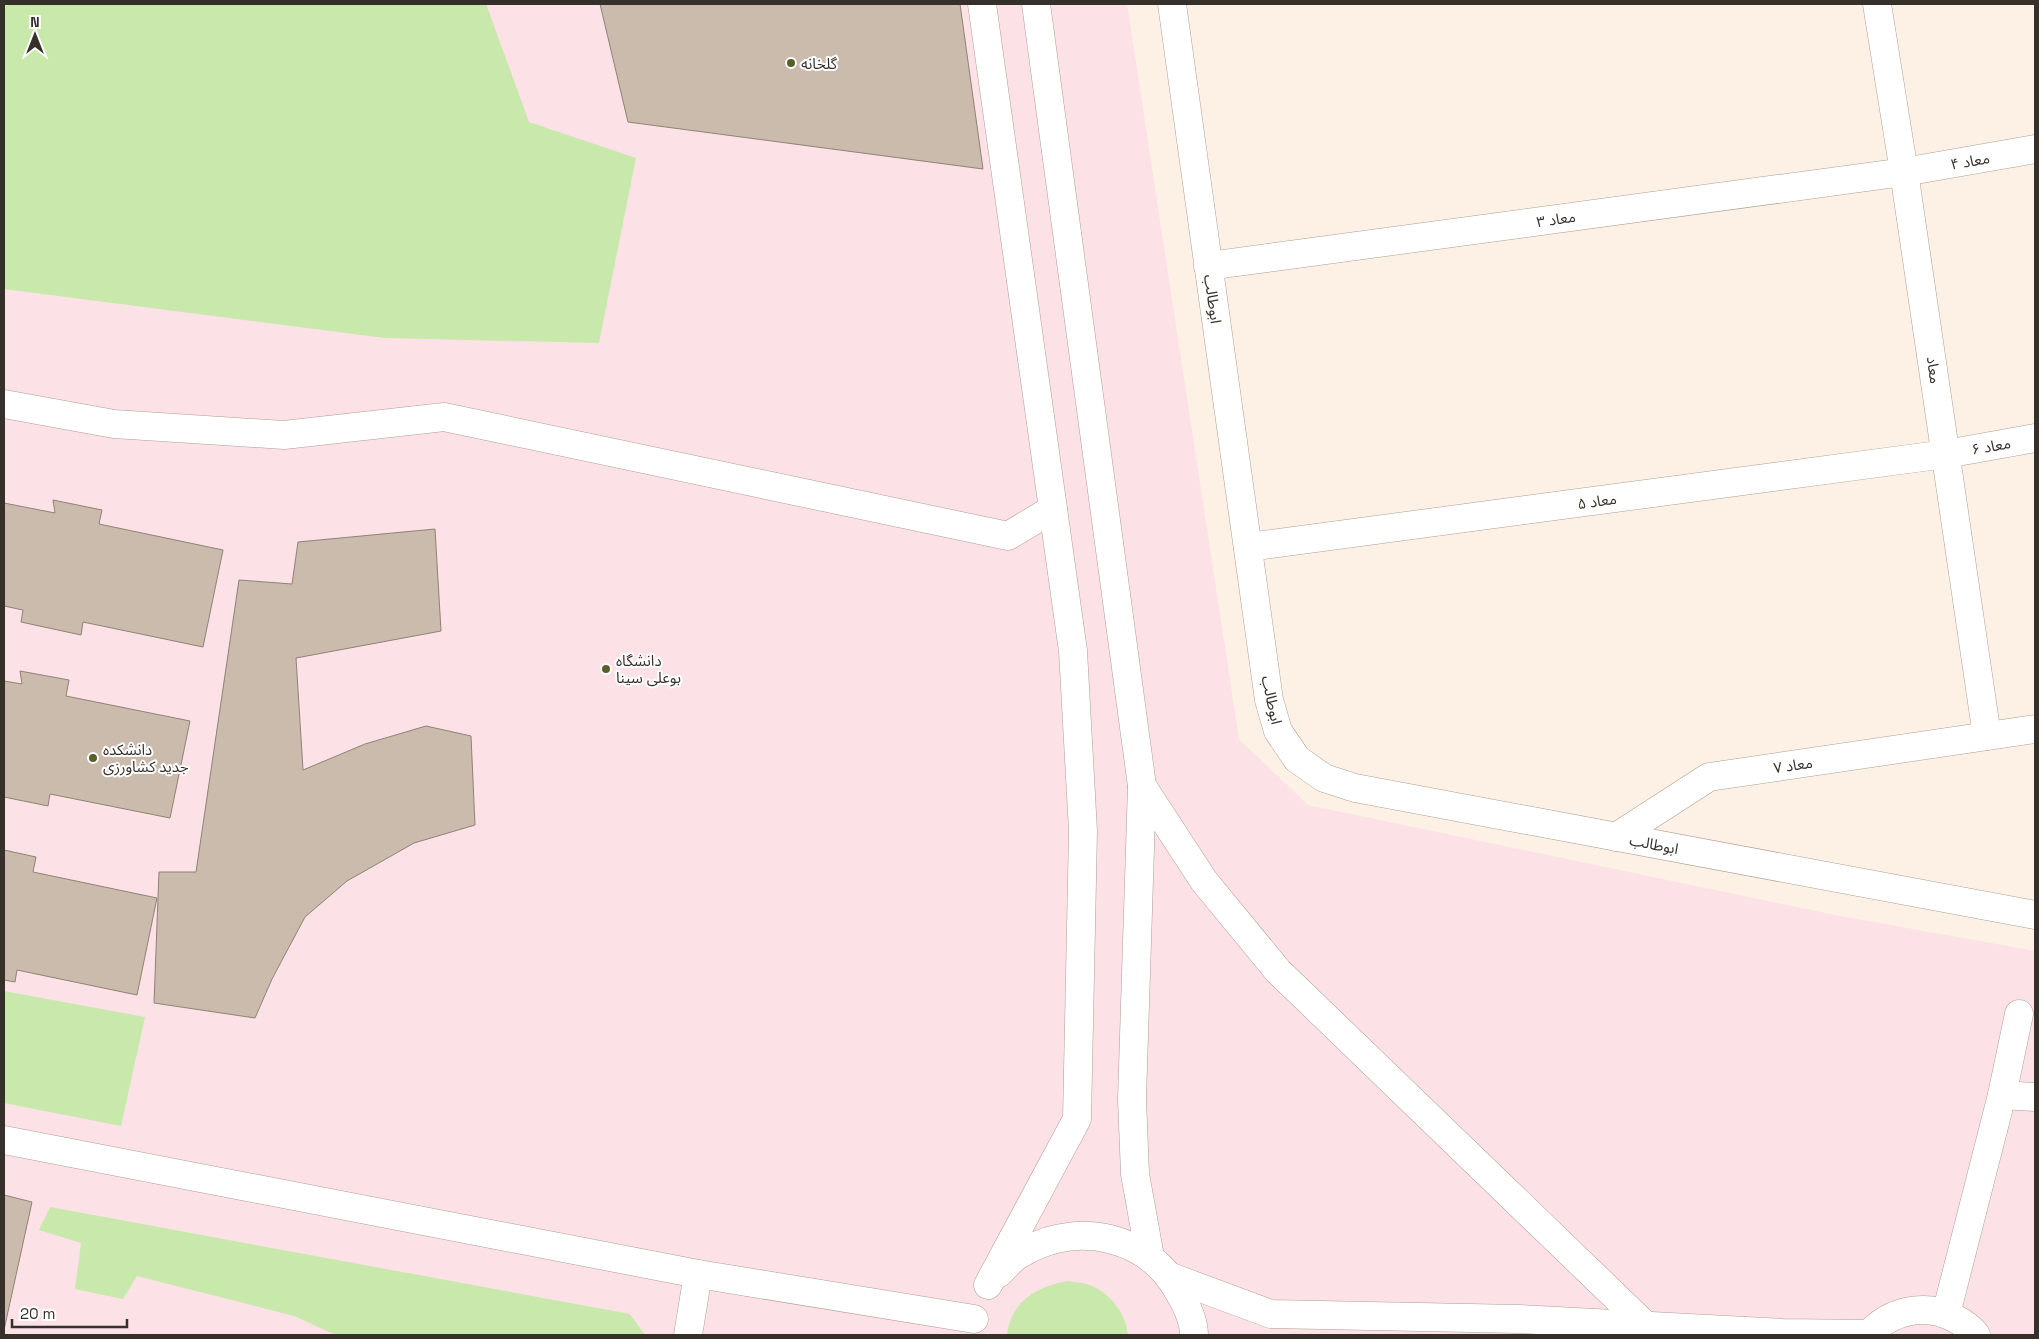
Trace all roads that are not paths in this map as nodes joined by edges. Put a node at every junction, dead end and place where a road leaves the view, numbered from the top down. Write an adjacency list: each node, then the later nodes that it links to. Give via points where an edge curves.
1 (982, 4): 11 (street)
2 (1036, 4): 15 (street)
3 (1172, 4): 7 (street, ابوطالب)
4 (1877, 4): 6 (street, معاد)
5 (2035, 149): 6 (street, معاد ۴)
6 (1904, 172): 7 (street, معاد ۳); 10 (street, معاد)
7 (1208, 266): 12 (street, ابوطالب)
8 (4, 404): 11 (street, via 114,424 284,435 444,417 1008,536)
9 (2035, 438): 10 (street, معاد ۶)
10 (1946, 454): 12 (street, معاد ۵); 14 (street, معاد)
11 (1054, 509): 25 (street, via 1073,651 1083,832 1077,1119)
12 (1248, 547): 16 (street, ابوطالب, via 1270,700 1278,731 1297,759 1324,778 1355,788)
13 (2035, 729): 14 (street, معاد ۷)
14 (1987, 736): 16 (street, معاد ۷, via 1709,777)
15 (1142, 786): 22 (street, via 1132,1099 1136,1174); 27 (street, via 1204,881 1278,971)
16 (1616, 836): 17 (street, ابوطالب)
17 (2035, 915)
18 (2019, 1014): 19 (street)
19 (2002, 1094): 20 (street); 26 (street)
20 (2035, 1097)
21 (4, 1140): 23 (street)
22 (1150, 1257): 24 (street); 25 (street, via 1117,1240 1072,1236 1045,1241 1013,1258)
23 (698, 1274): 28 (street); 30 (street)
24 (1171, 1277): 27 (street, via 1271,1314 1518,1319); 31 (street, via 1185,1302)
25 (988, 1285): 28 (street)
26 (1946, 1314): 29 (street); 32 (street, via 1926,1309 1904,1312 1885,1320)
27 (1646, 1326): 32 (street)
28 (973, 1327)
29 (1977, 1334)
30 (688, 1335)
31 (1194, 1335)
32 (1868, 1335)

